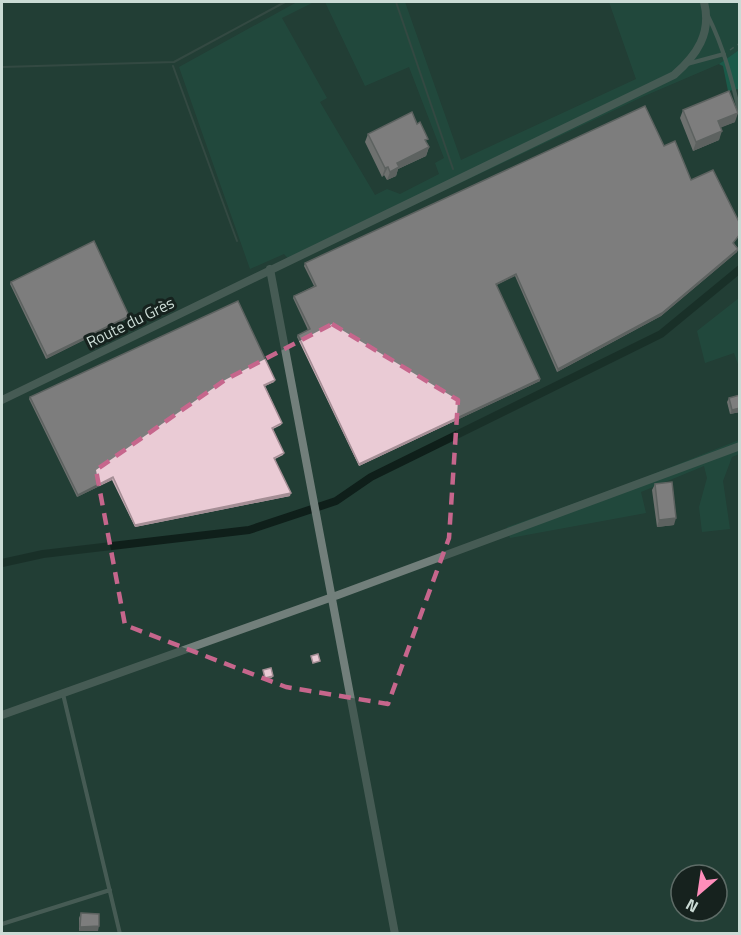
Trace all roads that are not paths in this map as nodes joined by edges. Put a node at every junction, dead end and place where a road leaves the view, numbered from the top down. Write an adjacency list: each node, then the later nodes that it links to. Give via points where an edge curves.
1 (704, 2): 2 (street)
2 (707, 12): 3 (lane); 4 (street, via 702,44)
3 (724, 54): 4 (lane); 5 (lane)
4 (687, 63): 6 (street, Route du Grès, via 674,75)
5 (740, 115)
6 (270, 269): 7 (street, Route du Grès); 9 (street)
7 (2, 400)
8 (740, 446): 9 (street)
9 (332, 597): 10 (street); 15 (street)
10 (63, 694): 11 (street); 12 (lane)
11 (2, 715)
12 (110, 890): 13 (lane); 14 (lane)
13 (2, 924)
14 (120, 933)
15 (395, 933)

